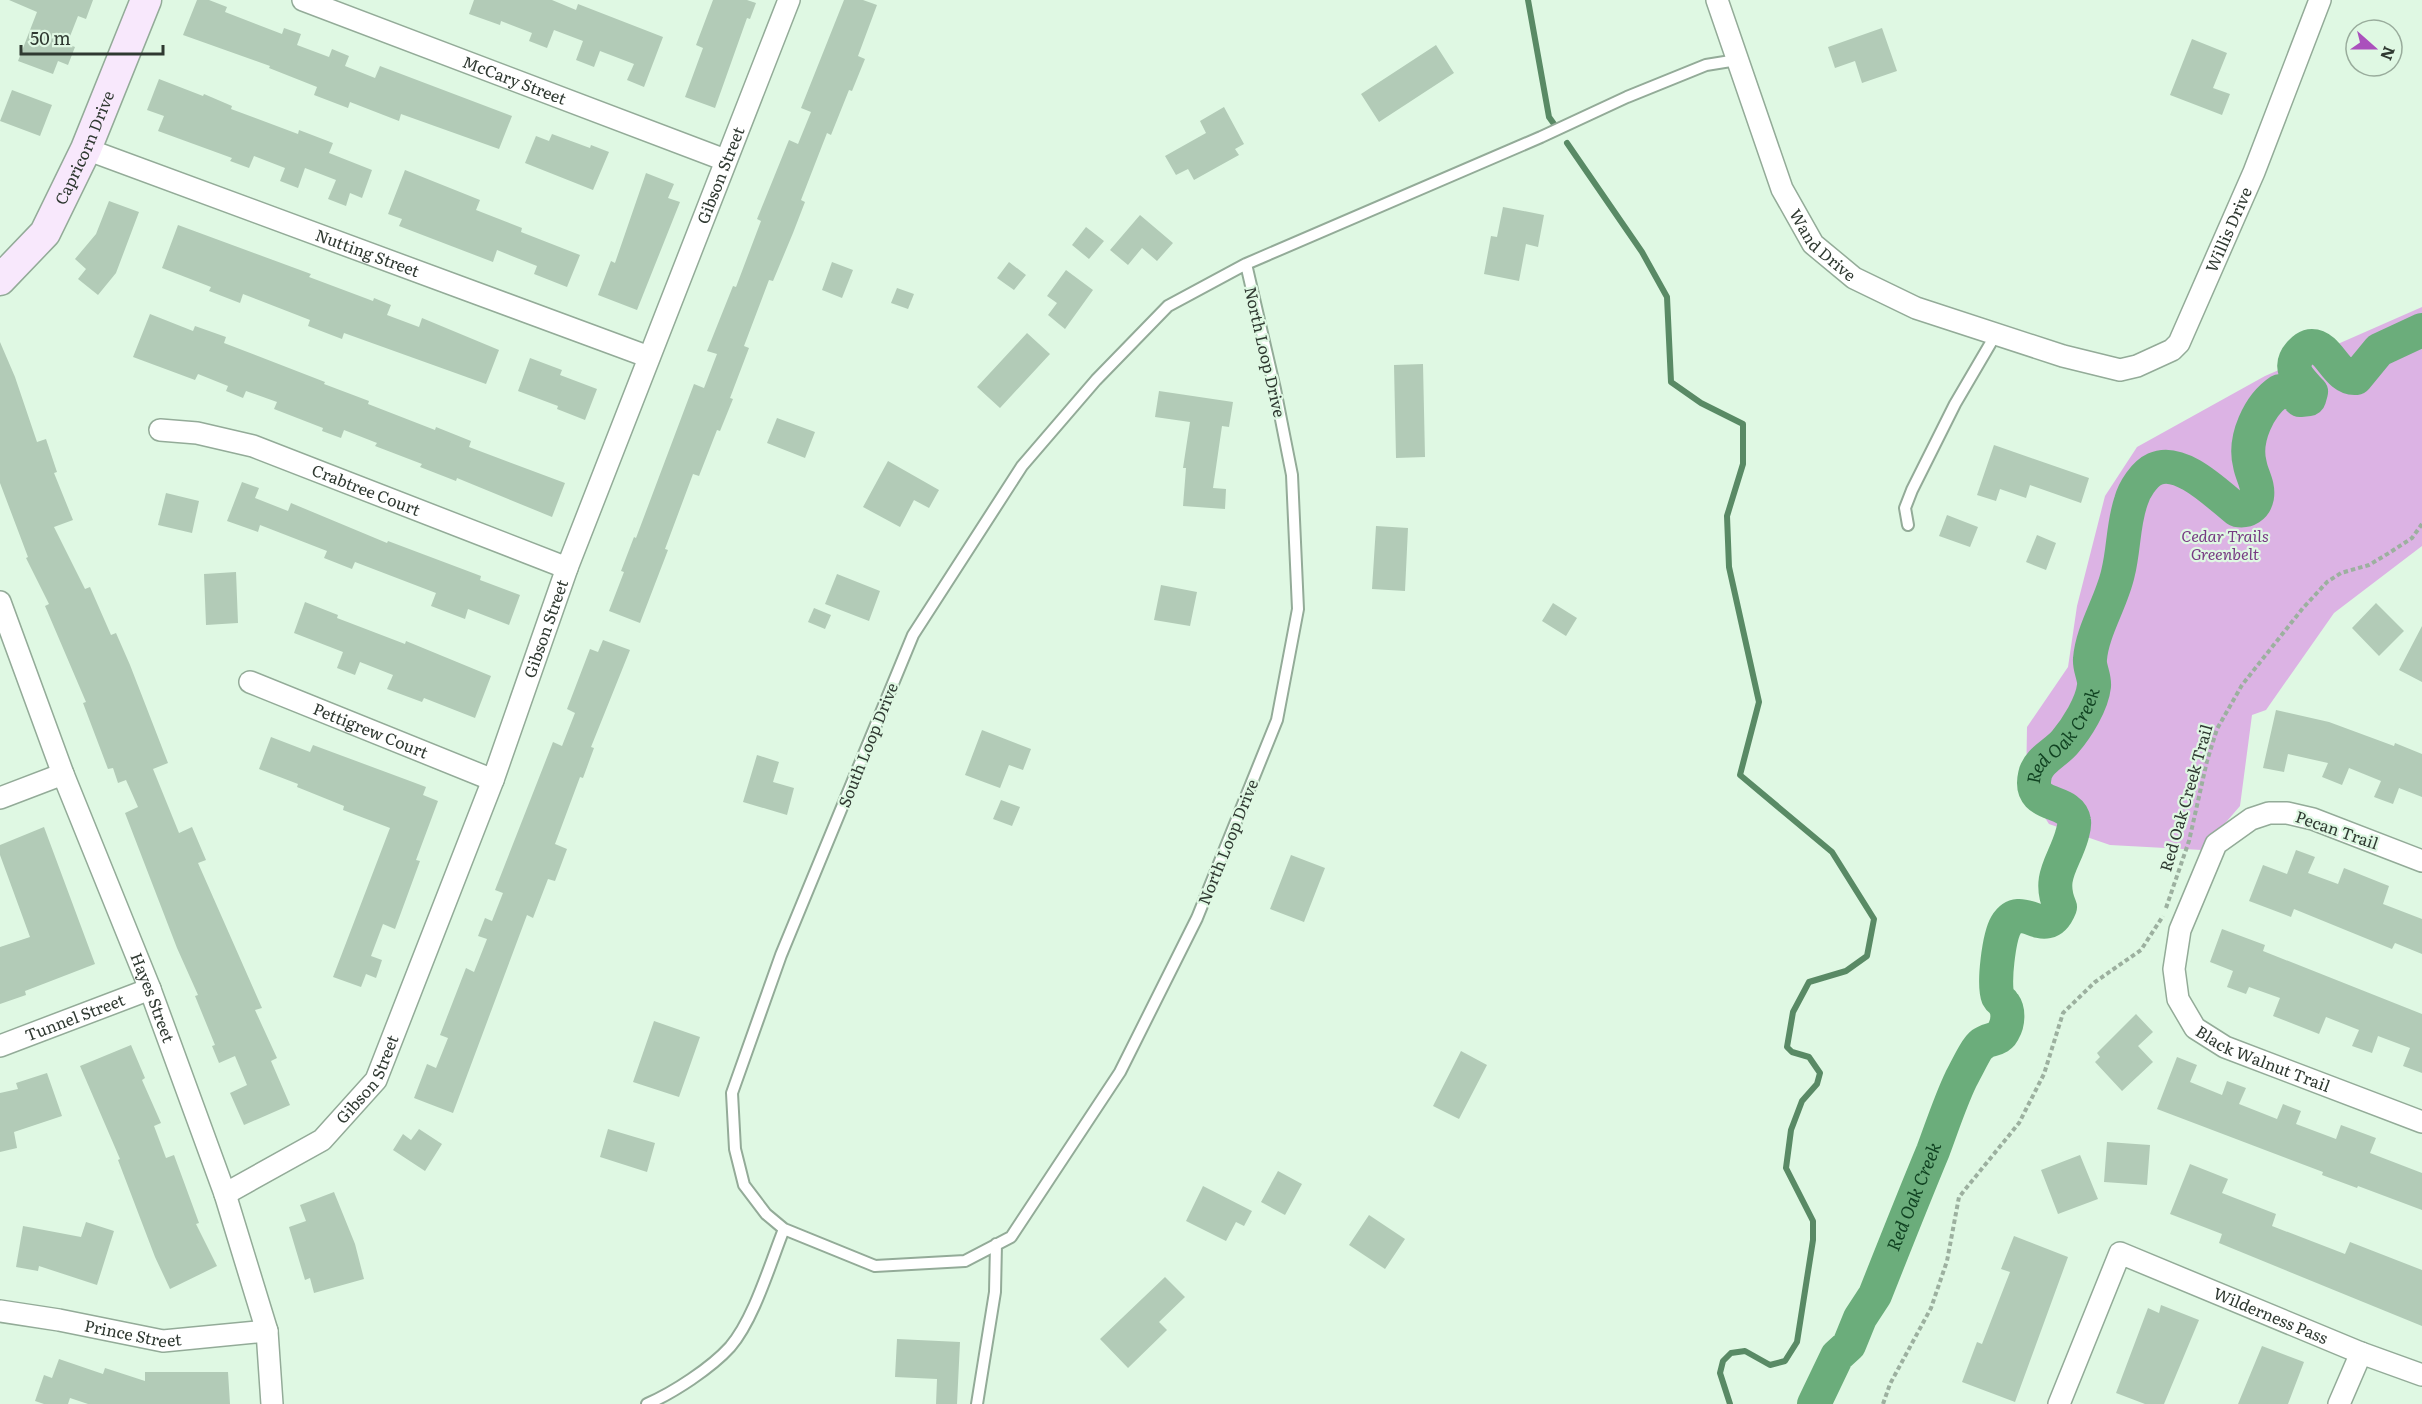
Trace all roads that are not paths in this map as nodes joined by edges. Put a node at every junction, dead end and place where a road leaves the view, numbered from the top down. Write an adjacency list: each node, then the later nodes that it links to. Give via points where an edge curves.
1 (146, 0): 7 (street, Capricorn Drive)
2 (303, 0): 8 (street, McCary Street)
3 (789, 0): 8 (street, Gibson Street)
4 (1717, 0): 6 (street, Wand Drive)
5 (2320, 0): 12 (street, Willis Drive, via 2254,172 2179,343 2172,350 2120,370)
6 (1737, 60): 9 (lane, South Loop Drive, via 1706,65 1627,97); 11 (street, Wand Drive, via 1782,189 1813,244 1854,278 1916,308)
7 (86, 149): 10 (street, Capricorn Drive, via 45,233); 13 (street, Nutting Street)
8 (725, 160): 13 (street, Gibson Street)
9 (1245, 264): 28 (lane, South Loop Drive, via 1168,306 1096,380 1022,466 913,635 781,955 732,1093 735,1149 744,1185 765,1214); 29 (lane, North Loop Drive, via 1292,475 1298,609 1277,720 1197,918 1120,1072 1011,1237)
10 (0, 280)
11 (1996, 334): 12 (street, Wand Drive); 15 (lane, via 1912,490 1905,508)
12 (2063, 356)
13 (649, 357): 16 (street, Gibson Street)
14 (160, 430): 16 (street, Crabtree Court, via 253,446)
15 (1908, 525)
16 (567, 568): 20 (street, Gibson Street)
17 (0, 602): 19 (street, Hayes Street)
18 (250, 682): 20 (street, Pettigrew Court)
19 (63, 774): 21 (street); 24 (street, Hayes Street)
20 (493, 780): 27 (street, Gibson Street, via 376,1080 322,1140)
21 (0, 798)
22 (2251, 819): 23 (street, Pecan Trail, via 2287,813 2313,819); 26 (street, Black Walnut Trail, via 2216,844 2180,930 2174,969 2178,999 2195,1028 2225,1047)
23 (2422, 861)
24 (150, 989): 25 (street, Tunnel Street); 27 (street, Hayes Street)
25 (0, 1046)
26 (2422, 1122)
27 (225, 1194): 32 (street, Hayes Street)
28 (784, 1229): 30 (lane, South Loop Drive); 36 (lane, via 749,1316 730,1346 705,1368)
29 (996, 1244): 30 (lane, North Loop Drive, via 965,1262); 37 (lane, via 995,1292)
30 (875, 1266)
31 (0, 1311): 32 (street, Prince Street, via 164,1341)
32 (267, 1331): 35 (street, Hayes Street)
33 (2361, 1353): 34 (street, Wilderness Pass); 38 (street, Wilderness Pass, via 2120,1253); 39 (street)
34 (2422, 1375)
35 (272, 1404)
36 (647, 1404)
37 (977, 1404)
38 (2059, 1404)
39 (2339, 1404)

